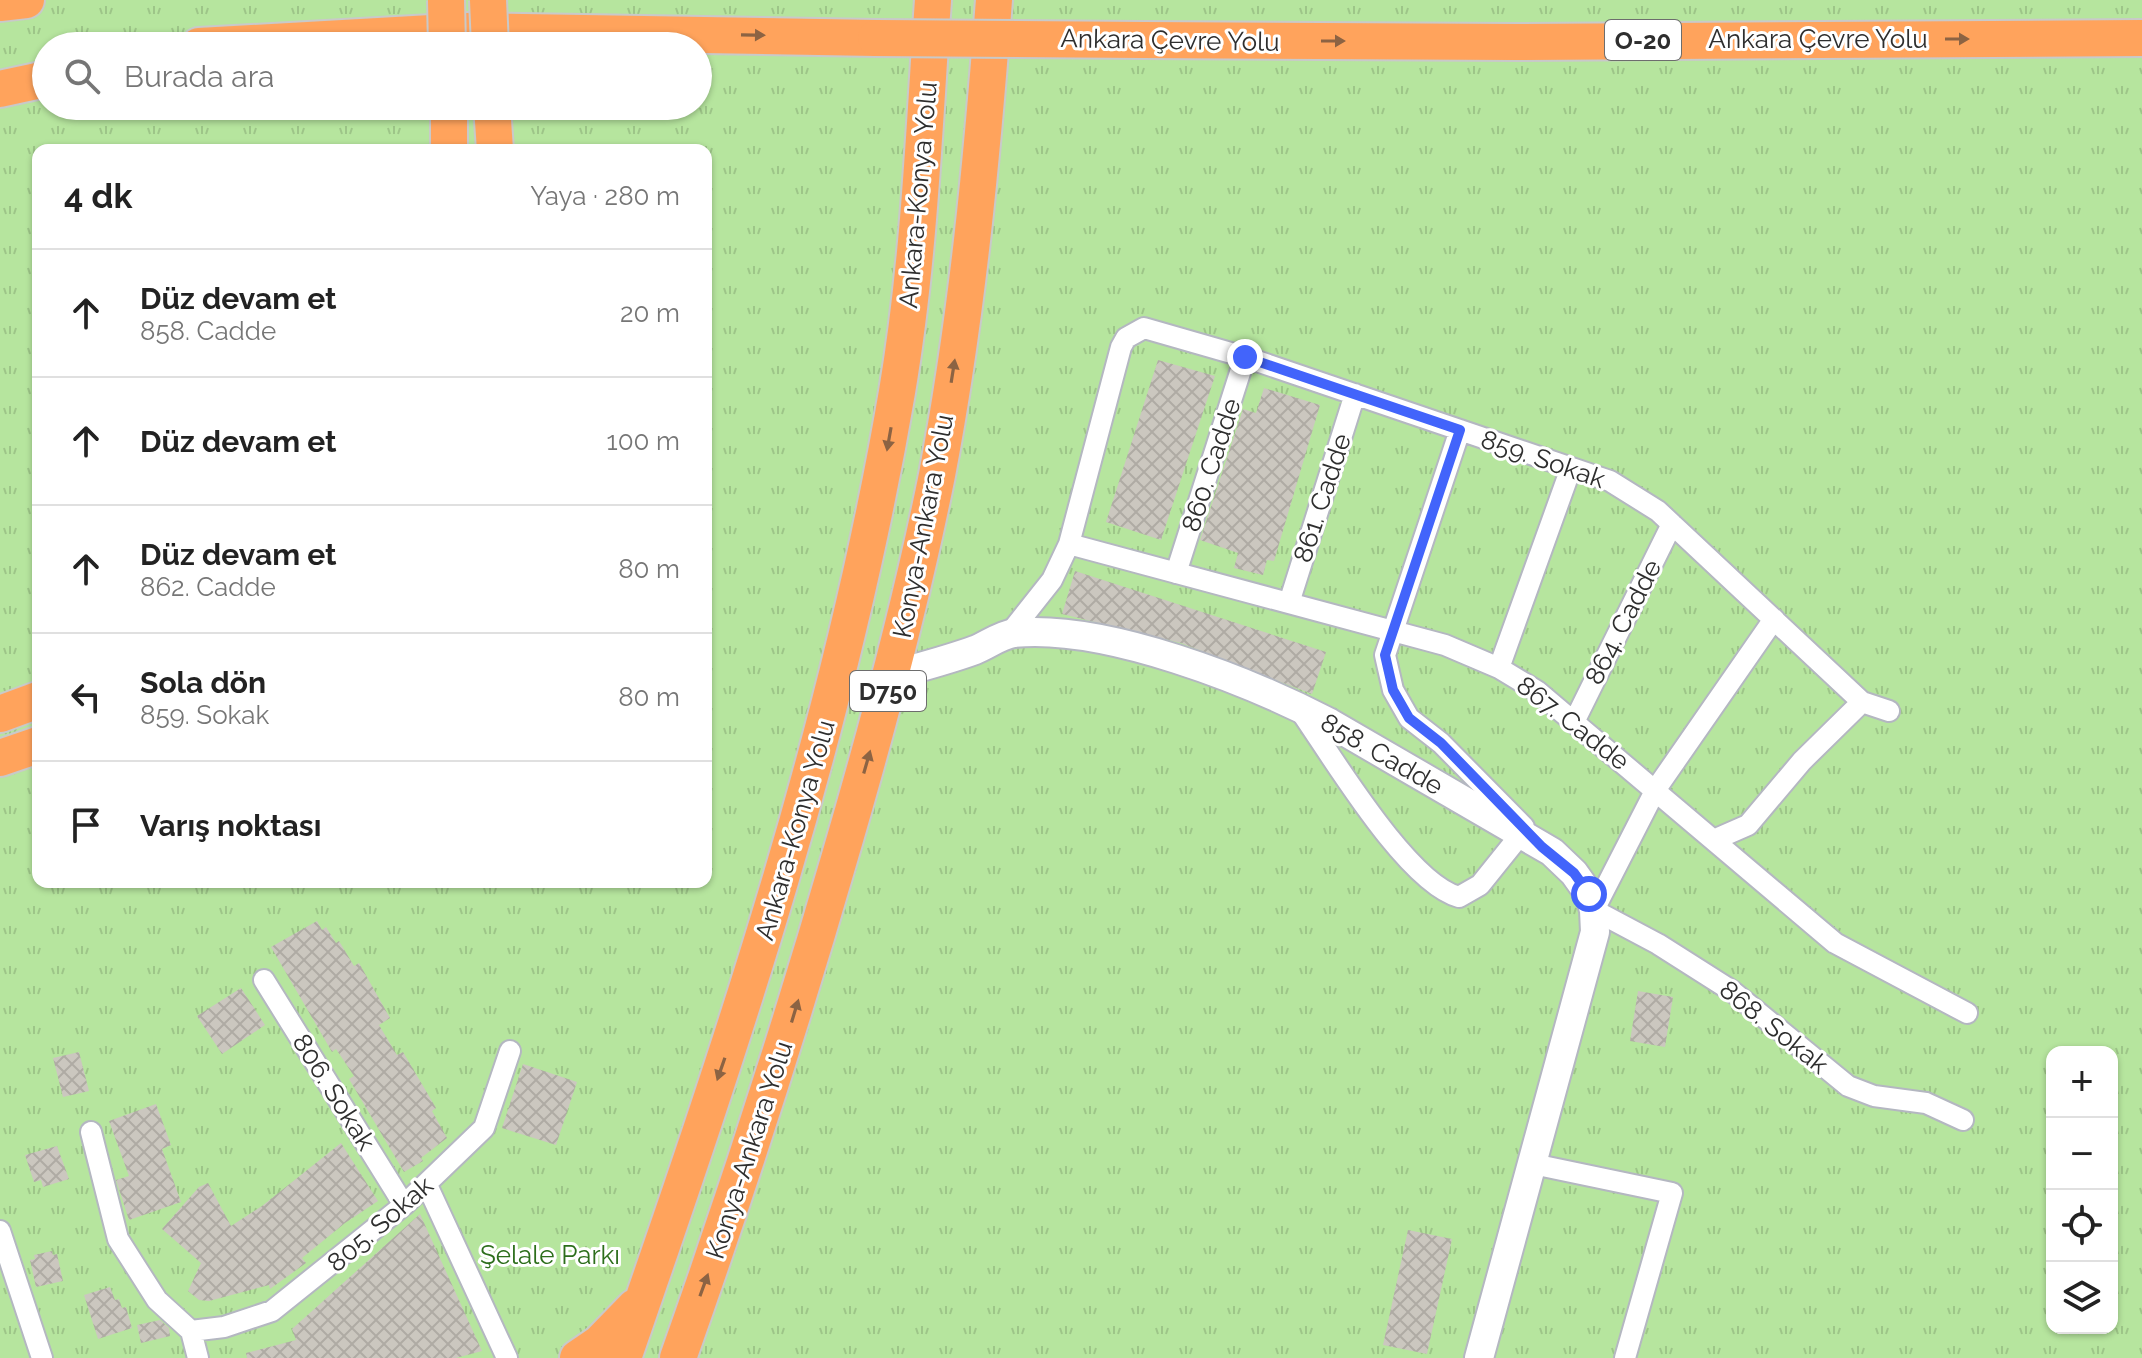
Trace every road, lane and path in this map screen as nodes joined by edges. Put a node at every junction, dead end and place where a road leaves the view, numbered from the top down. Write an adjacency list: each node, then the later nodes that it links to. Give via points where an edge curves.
1 (26, 0): 6 (highway)
2 (446, 0): 7 (highway, bridge)
3 (488, 0): 9 (highway, bridge)
4 (933, 0): 55 (highway, Ankara-Konya Yolu / D750, one-way to 55, via 912,294 881,484 796,838)
5 (994, 0): 33 (highway, Konya-Ankara Yolu / D750, one-way to 5, via 937,474 964,307)
6 (0, 3)
7 (447, 32)
8 (449, 32): 10 (highway, Ankara Çevre Yolu / O-20, one-way to 10, bridge)
9 (489, 32)
10 (525, 32)
11 (712, 35): 12 (highway, Ankara Çevre Yolu / O-20, one-way to 12, bridge, via 1515,42)
12 (2142, 38)
13 (32, 67): 14 (highway)
14 (0, 72)
15 (32, 82): 16 (highway)
16 (0, 89)
17 (449, 120): 19 (highway)
18 (493, 120): 20 (highway)
19 (449, 144)
20 (495, 144)
21 (1245, 357): 22 (street, 859. Sokak); 26 (street, 859. Sokak, via 1144,328 1126,338); 27 (street, 860. Cadde)
22 (1355, 394): 23 (street, 859. Sokak); 28 (street, 861. Cadde)
23 (1460, 430): 24 (street, 859. Sokak); 30 (street)
24 (1571, 468): 25 (street, 859. Sokak, via 1624,488); 32 (street)
25 (1672, 524): 29 (street, 859. Sokak); 39 (street, 864. Cadde)
26 (1069, 544): 27 (street, 867. Cadde); 31 (street, 859. Sokak, via 1052,580)
27 (1176, 573): 28 (street, 867. Cadde)
28 (1289, 603): 30 (street, 867. Cadde)
29 (1774, 619): 35 (street, 859. Sokak); 42 (street)
30 (1394, 631): 32 (street, 867. Cadde); 44 (street, via 1385,655 1393,690 1409,718 1441,743)
31 (1010, 633): 33 (street, 859. Sokak, via 966,653); 36 (street, 858. Cadde, via 1039,632 1120,645 1185,663)
32 (1499, 668): 39 (street, 867. Cadde)
33 (892, 675): 62 (highway, Konya-Ankara Yolu / D750, one-way to 33, via 753,1143)
34 (32, 702): 38 (highway)
35 (1862, 702): 37 (street); 43 (street, via 1748,825)
36 (1297, 706): 44 (street, 858. Cadde); 44 (street, via 1422,877 1444,892 1459,897 1480,885)
37 (1889, 711)
38 (0, 714)
39 (1575, 720): 42 (street, 867. Cadde)
40 (32, 747): 41 (highway)
41 (0, 758)
42 (1656, 789): 43 (street, 867. Cadde); 45 (street)
43 (1716, 839): 47 (street, 867. Cadde, via 1835,943)
44 (1531, 840): 45 (street, 858. Cadde, via 1574,873)
45 (1594, 910): 49 (street, 868. Sokak, via 1732,991 1848,1086 1874,1096 1926,1103); 51 (street, via 1589,958)
46 (264, 980): 53 (street, 806. Sokak)
47 (1967, 1013)
48 (510, 1051): 52 (street, 805. Sokak, via 484,1128)
49 (1963, 1120)
50 (91, 1132): 56 (street, via 118,1239 157,1300)
51 (1533, 1164): 63 (street); 64 (street, via 1672,1193)
52 (427, 1185): 53 (street, 805. Sokak); 59 (street)
53 (404, 1205): 56 (street, 805. Sokak, via 272,1311 224,1327)
54 (0, 1231): 57 (street)
55 (644, 1297): 60 (highway); 61 (highway, Ankara-Konya Yolu / D750)
56 (191, 1331): 58 (street)
57 (42, 1358)
58 (198, 1358)
59 (507, 1358)
60 (578, 1358)
61 (623, 1358)
62 (678, 1358)
63 (1479, 1358)
64 (1625, 1358)

